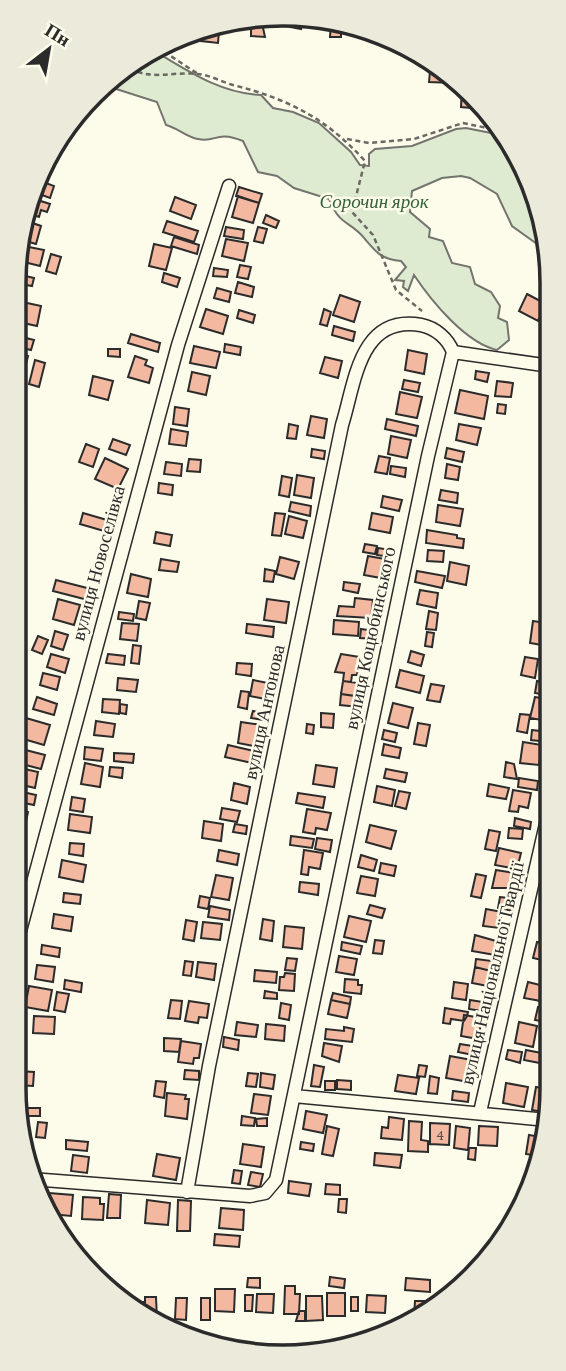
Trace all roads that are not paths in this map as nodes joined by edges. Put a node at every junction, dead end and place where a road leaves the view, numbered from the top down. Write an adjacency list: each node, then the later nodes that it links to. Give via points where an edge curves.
1 (229, 186): 5 (street, вулиця Новоселівка, via 178,345)
2 (453, 352): 3 (street); 6 (street, вулиця Коцюбинського); 10 (street, вулиця Антонова, via 441,335 421,325 401,326 373,339 361,356 342,425)
3 (540, 365)
4 (540, 850): 7 (street, вулиця Національної Гвардії)
5 (26, 909)
6 (294, 1096): 7 (street); 10 (street, вулиця Коцюбинського, via 278,1174 269,1189 250,1196)
7 (480, 1112): 8 (street)
8 (538, 1119)
9 (44, 1180): 10 (street)
10 (187, 1192)

